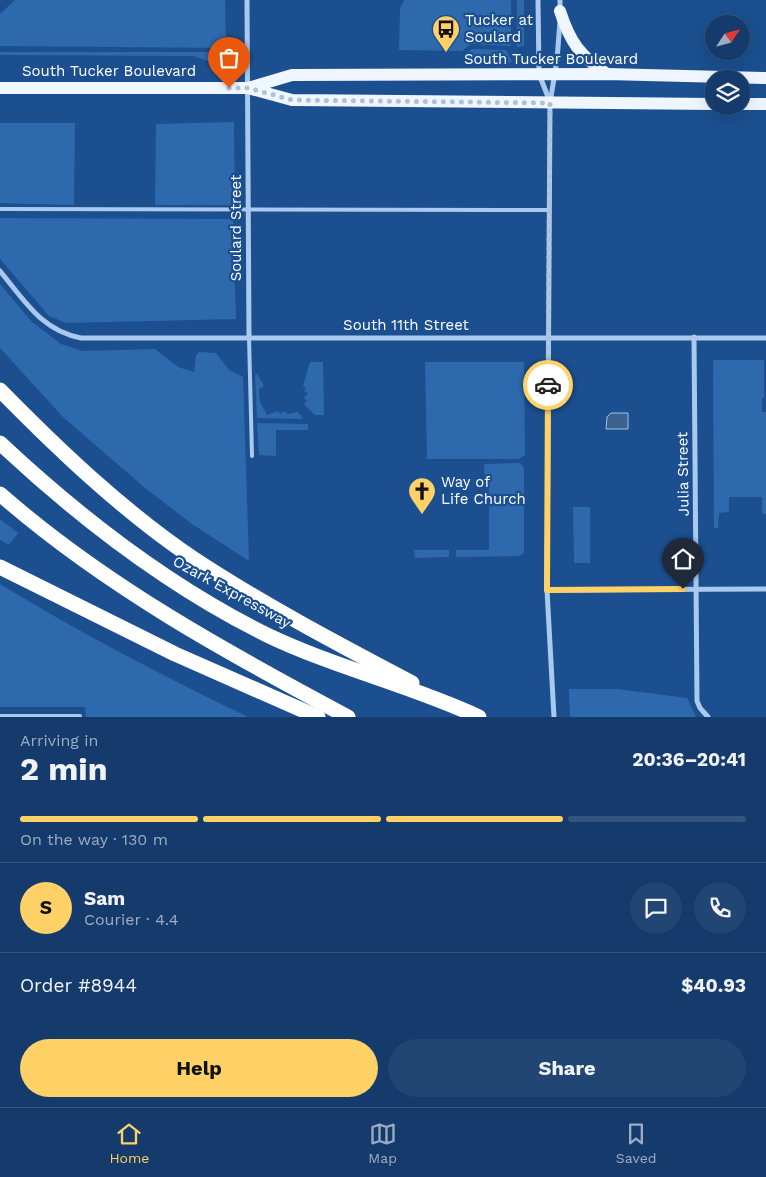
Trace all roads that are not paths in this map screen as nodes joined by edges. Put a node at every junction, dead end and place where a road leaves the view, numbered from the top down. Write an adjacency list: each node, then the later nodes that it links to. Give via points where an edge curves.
1 (247, 0): 9 (street, Soulard Street)
2 (538, 0): 4 (street)
3 (560, 5): 5 (street); 6 (main road, via 566,30 578,51)
4 (539, 74): 5 (main road, South Tucker Boulevard); 9 (main road, South Tucker Boulevard, via 292,75); 10 (street)
5 (556, 74): 6 (main road, South Tucker Boulevard); 10 (street)
6 (607, 74): 7 (main road, South Tucker Boulevard)
7 (766, 78)
8 (0, 88): 9 (main road, South Tucker Boulevard)
9 (248, 88): 10 (main road, South Tucker Boulevard, via 292,100); 16 (street, Soulard Street)
10 (550, 103): 11 (main road, South Tucker Boulevard); 15 (street)
11 (705, 104)
12 (750, 104): 13 (main road)
13 (766, 104)
14 (0, 209): 16 (lane)
15 (549, 210): 16 (lane); 19 (street)
16 (248, 211): 18 (street, Soulard Street)
17 (0, 271): 18 (street, South 11th Street, via 34,313 64,334 81,338)
18 (249, 337): 19 (street, South 11th Street); 24 (lane, Soulard Street)
19 (548, 337): 20 (street, South 11th Street); 30 (street)
20 (694, 338): 21 (street, South 11th Street); 28 (street, Julia Street)
21 (766, 338)
22 (0, 390): 32 (highway, via 112,497 193,558 277,611)
23 (0, 442): 32 (highway, Ozark Expressway, via 103,532 211,604 267,635 354,671)
24 (252, 456)
25 (0, 494): 37 (highway, via 91,565 172,618)
26 (0, 559): 31 (highway)
27 (0, 567): 31 (highway)
28 (696, 589): 29 (street); 30 (street); 39 (street, Julia Street, via 696,701)
29 (766, 589)
30 (547, 590): 33 (street)
31 (70, 601): 36 (highway, via 175,654)
32 (450, 704): 38 (highway, Ozark Expressway)
33 (554, 715)
34 (0, 716): 35 (lane)
35 (80, 716)
36 (318, 717)
37 (348, 717)
38 (479, 717)
39 (708, 717)

